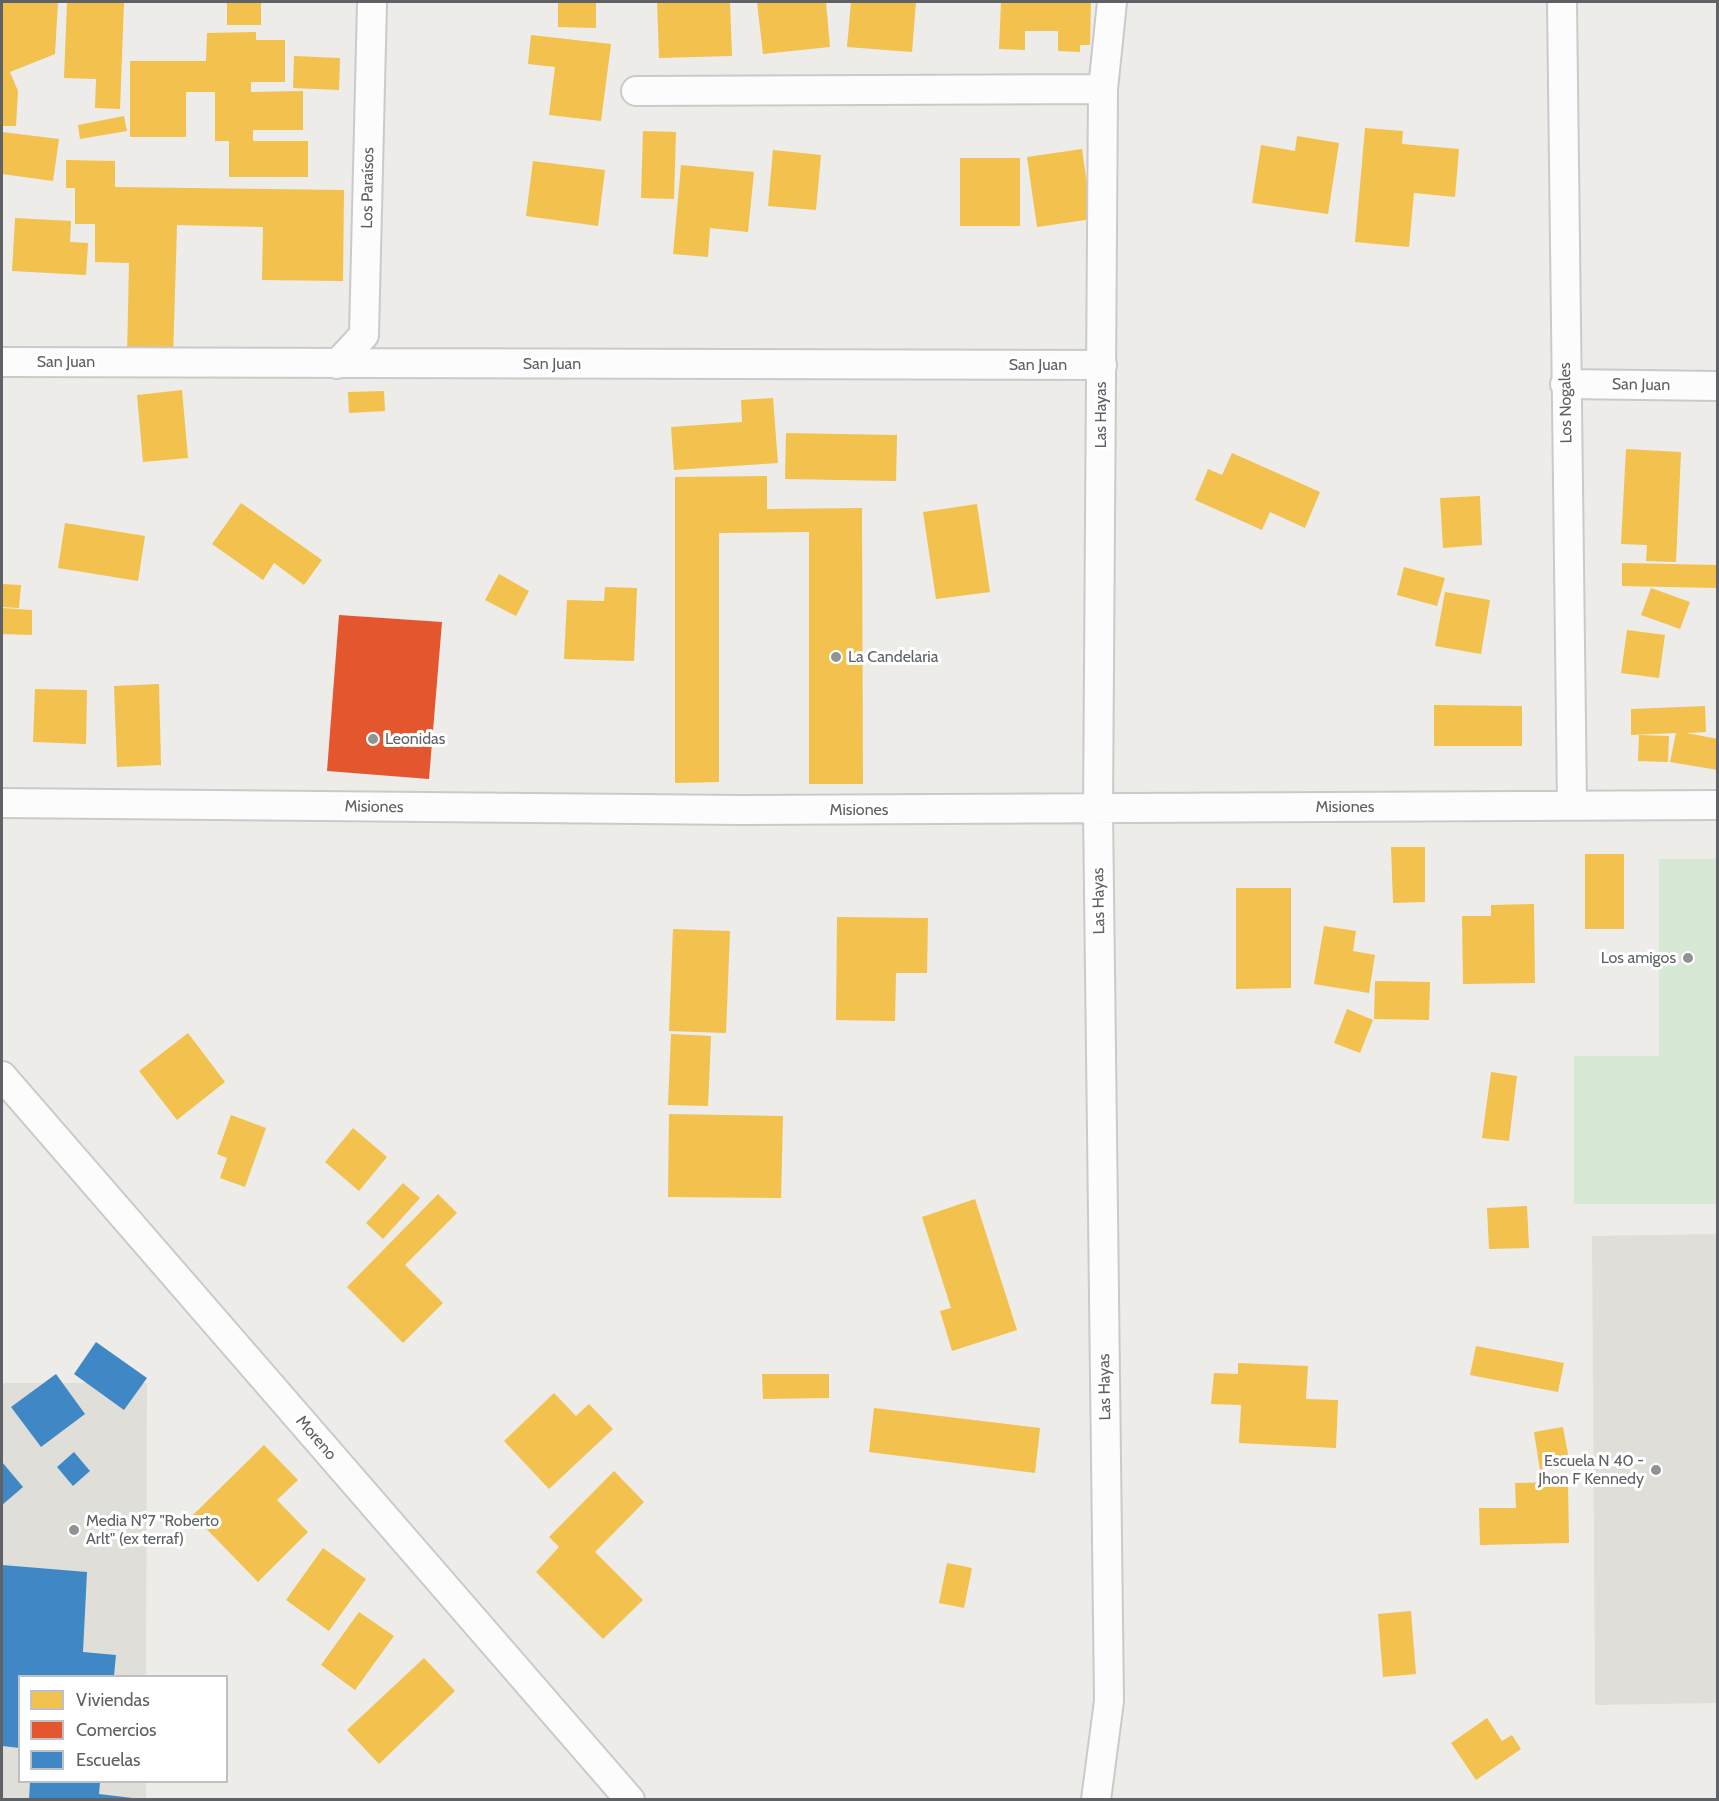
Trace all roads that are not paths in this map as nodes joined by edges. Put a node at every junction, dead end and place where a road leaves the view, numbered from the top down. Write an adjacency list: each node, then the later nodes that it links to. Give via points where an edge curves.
1 (372, 2): 7 (street, Los Paraísos, via 364,335)
2 (1112, 2): 4 (street, Las Hayas)
3 (1562, 2): 9 (street, Los Nogales)
4 (1103, 89): 5 (street); 8 (street, Las Hayas)
5 (636, 91)
6 (2, 362): 7 (street, San Juan)
7 (336, 364): 8 (street, San Juan)
8 (1102, 365): 14 (street, Las Hayas)
9 (1565, 384): 10 (street, San Juan); 12 (street, Los Nogales)
10 (1718, 386)
11 (2, 803): 14 (street, Misiones)
12 (1572, 805): 13 (street, Misiones); 14 (street, Misiones)
13 (1718, 805)
14 (1098, 809): 17 (street, Las Hayas, via 1109,1701)
15 (2, 1076): 16 (street, Moreno)
16 (630, 1800)
17 (1096, 1800)

